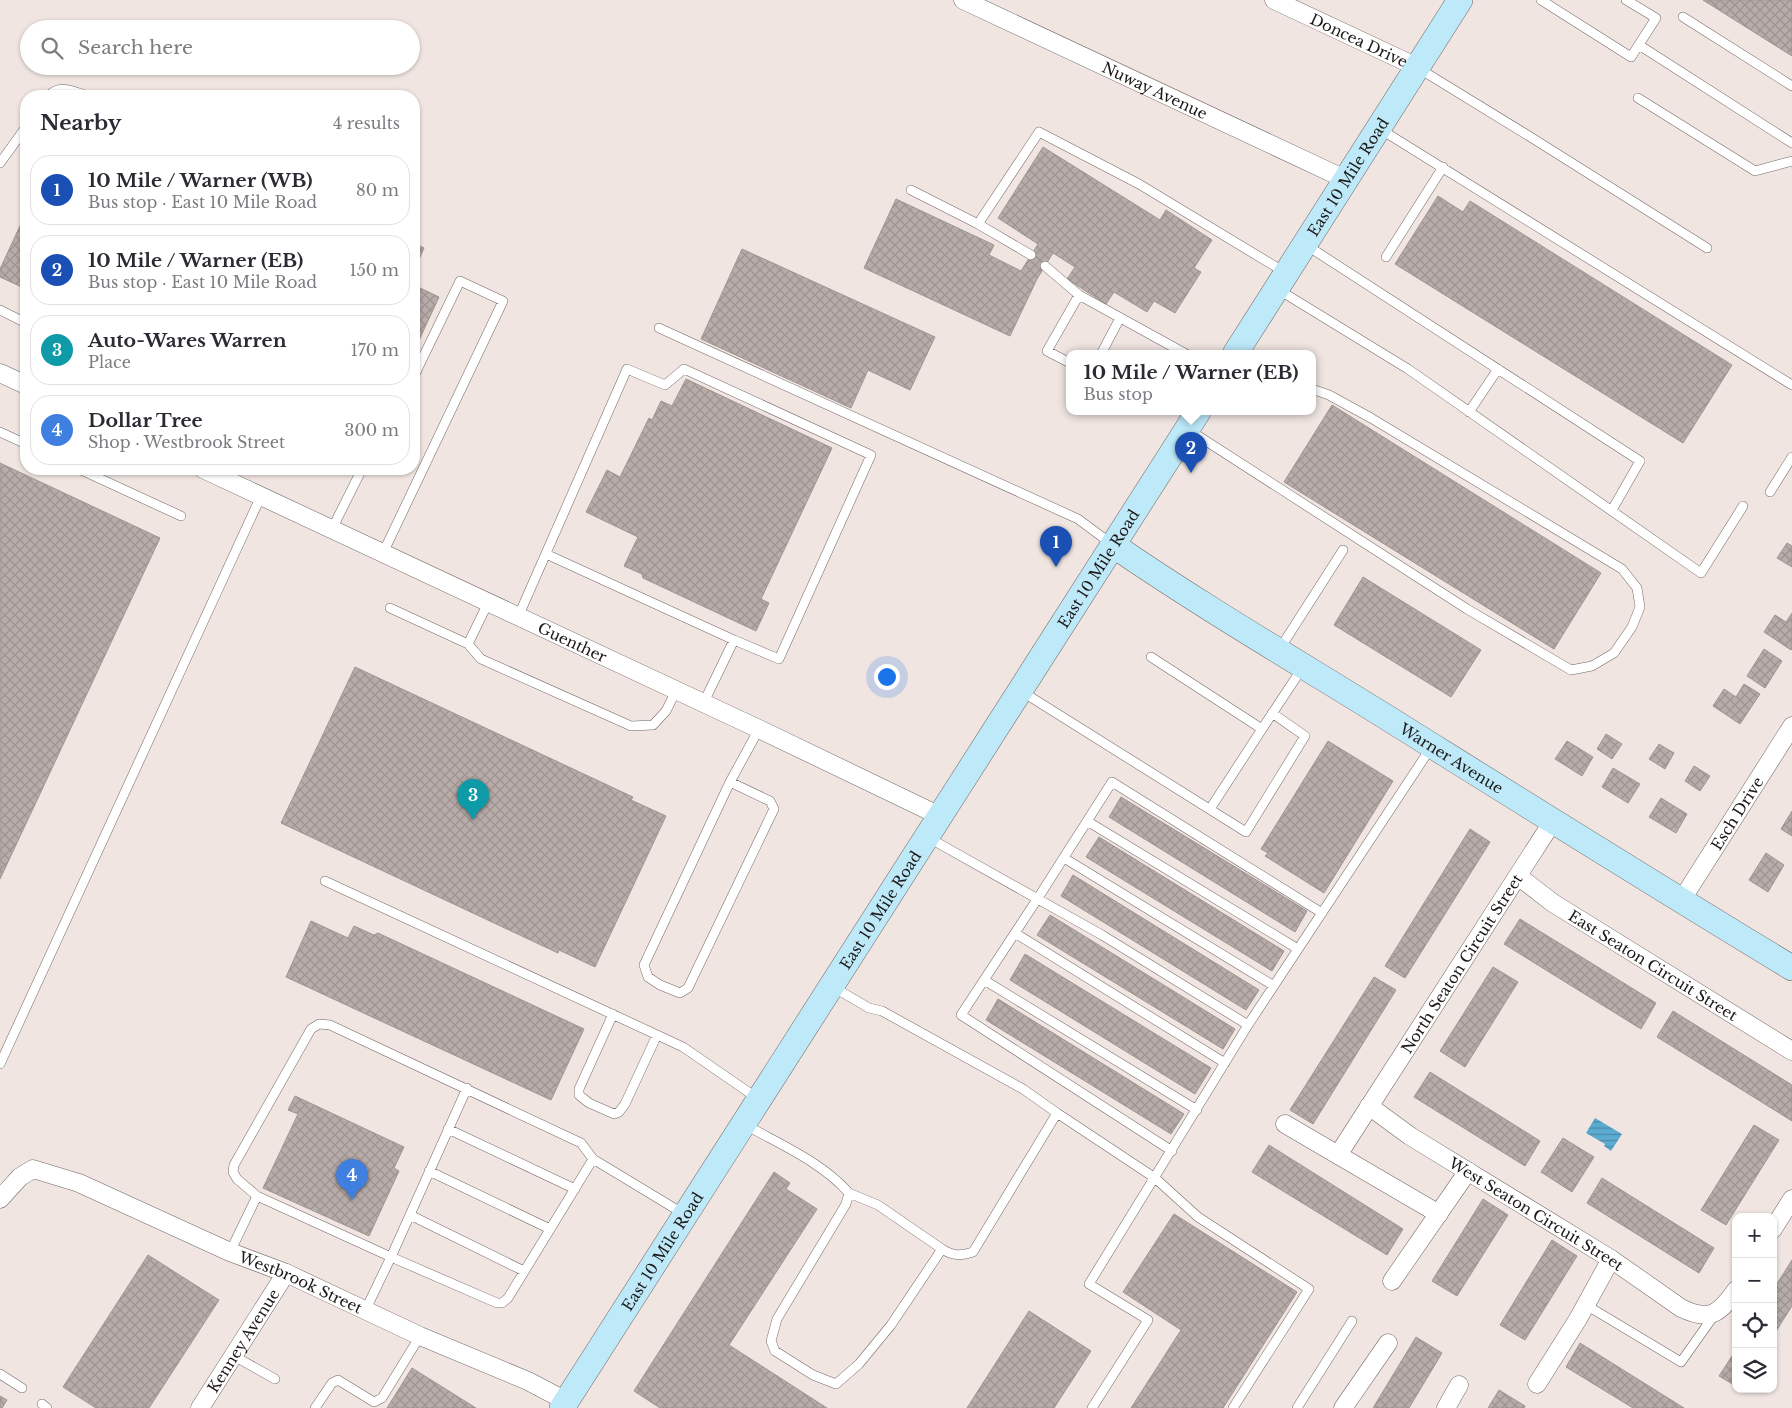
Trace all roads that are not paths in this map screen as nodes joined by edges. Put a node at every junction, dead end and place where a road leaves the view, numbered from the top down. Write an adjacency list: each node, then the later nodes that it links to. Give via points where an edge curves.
1 (963, 0): 17 (street, Nuway Avenue)
2 (1274, 0): 8 (street, Doncea Drive)
3 (1460, 0): 8 (main road, East 10 Mile Road)
4 (1541, 0): 7 (lane, via 1631,57)
5 (1626, 0): 7 (lane, via 1656,18)
6 (1683, 17): 9 (lane)
7 (1639, 45): 13 (lane)
8 (1417, 68): 11 (main road, East 10 Mile Road); 21 (lane)
9 (1792, 86)
10 (1638, 98): 14 (lane, via 1755,171)
11 (1379, 128): 16 (lane); 17 (main road, East 10 Mile Road)
12 (20, 135): 15 (lane)
13 (1792, 143)
14 (1792, 161)
15 (0, 163)
16 (1442, 166): 23 (lane); 39 (lane)
17 (1347, 180): 20 (main road, East 10 Mile Road)
18 (911, 190): 19 (lane)
19 (978, 224): 22 (lane); 25 (lane, via 1039,132 1139,184)
20 (1304, 244): 25 (main road, East 10 Mile Road); 36 (lane)
21 (1708, 248)
22 (1031, 255)
23 (1386, 257)
24 (1045, 266): 26 (lane)
25 (1281, 281): 33 (main road, East 10 Mile Road); 41 (lane, via 1313,312 1408,369)
26 (1079, 295): 28 (lane); 34 (lane, via 1047,350)
27 (0, 310): 29 (lane)
28 (1120, 318): 31 (lane); 32 (lane)
29 (20, 320)
30 (659, 328): 55 (lane, via 1078,519)
31 (1103, 350)
32 (1179, 350)
33 (1238, 350)
34 (1066, 361)
35 (420, 364): 57 (lane, via 460,281 503,301)
36 (1498, 369): 41 (lane); 52 (lane, via 1640,462)
37 (0, 373): 38 (street)
38 (20, 382)
39 (1792, 385)
40 (1316, 390): 42 (lane, via 1371,418 1622,569 1637,588 1640,607 1632,627 1614,653 1592,666 1571,670 1467,609)
41 (1470, 412): 52 (lane)
42 (1192, 420): 55 (main road, East 10 Mile Road)
43 (0, 432): 44 (lane)
44 (20, 441)
45 (1792, 458): 49 (lane)
46 (92, 475): 53 (lane)
47 (216, 475): 50 (street, Guenther)
48 (359, 475): 54 (lane)
49 (1770, 492)
50 (261, 496): 54 (street, Guenther); 97 (lane)
51 (1743, 506): 52 (lane, via 1701,572)
52 (1612, 510)
53 (181, 516)
54 (332, 529): 57 (street, Guenther)
55 (1113, 545): 64 (main road, Warner Avenue); 68 (main road, East 10 Mile Road)
56 (1343, 550): 64 (lane)
57 (383, 553): 59 (street, Guenther)
58 (546, 554): 61 (lane); 62 (lane); 62 (lane, via 627,369 665,384 684,369 871,455 779,659)
59 (488, 602): 61 (street, Guenther); 63 (lane)
60 (390, 608): 63 (lane)
61 (518, 617): 67 (street, Guenther)
62 (734, 640): 69 (lane)
63 (468, 644): 67 (lane, via 480,659 631,726 653,725 666,711)
64 (1279, 651): 66 (main road, Warner Avenue)
65 (1151, 657): 73 (lane)
66 (1304, 666): 70 (lane); 74 (main road, Warner Avenue)
67 (676, 691): 69 (street, Guenther)
68 (1021, 691): 76 (lane); 79 (main road, East 10 Mile Road)
69 (704, 704): 72 (street, Guenther)
70 (1272, 713): 73 (lane); 76 (lane, via 1305,736 1246,832)
71 (1792, 726): 84 (street, Esch Drive)
72 (759, 729): 75 (lane); 79 (street, Guenther)
73 (1262, 729): 76 (lane)
74 (1432, 746): 78 (main road, Warner Avenue); 85 (lane)
75 (730, 782): 75 (lane, via 644,965 648,977 680,992 688,988 774,809 770,801)
76 (1210, 809)
77 (1087, 821): 80 (lane); 85 (lane, via 1112,782); 87 (lane)
78 (1553, 821): 81 (street, North Seaton Circuit Street); 84 (main road, Warner Avenue)
79 (933, 826): 83 (lane); 90 (main road, East 10 Mile Road)
80 (1064, 858): 83 (lane); 91 (lane)
81 (1518, 876): 95 (street, East Seaton Circuit Street, via 1553,903); 100 (street, North Seaton Circuit Street)
82 (325, 881): 92 (lane)
83 (1038, 898): 86 (lane); 93 (lane)
84 (1681, 900): 88 (main road, Warner Avenue)
85 (1322, 913): 87 (lane)
86 (1015, 933): 89 (lane); 96 (lane)
87 (1298, 949): 91 (lane)
88 (1792, 968)
89 (984, 980): 101 (lane); 106 (lane, via 961,1014)
90 (832, 986): 99 (main road, East 10 Mile Road); 102 (lane, via 1023,1089)
91 (1274, 986): 93 (lane)
92 (614, 1014): 94 (lane); 94 (lane, via 579,1089 579,1095 589,1103 614,1114 619,1112)
93 (1248, 1025): 96 (lane)
94 (657, 1035): 99 (lane, via 682,1047)
95 (1792, 1051)
96 (1225, 1063): 101 (lane)
97 (0, 1064)
98 (467, 1088): 105 (lane); 108 (lane, via 582,1143); 114 (lane, via 330,1025 319,1024 312,1029 234,1165 237,1179)
99 (759, 1099): 103 (main road, East 10 Mile Road)
100 (1369, 1106): 107 (street, North Seaton Circuit Street); 110 (street, West Seaton Circuit Street, via 1410,1136)
101 (1197, 1110): 106 (lane)
102 (1057, 1113): 111 (lane); 122 (lane, via 973,1252 951,1254)
103 (744, 1124): 113 (lane, via 816,1165); 119 (main road, East 10 Mile Road)
104 (1285, 1124): 107 (street)
105 (448, 1129): 109 (lane); 112 (lane)
106 (1172, 1151): 111 (lane)
107 (1338, 1155): 117 (street)
108 (593, 1159): 112 (lane); 119 (lane)
109 (429, 1171): 118 (lane); 121 (lane)
110 (1468, 1171): 117 (street); 125 (street, West Seaton Circuit Street)
111 (1155, 1178): 145 (lane, via 1089,1284 1148,1320); 146 (lane, via 1198,1217 1309,1289)
112 (575, 1189): 121 (lane)
113 (849, 1193): 122 (lane, via 878,1205); 122 (lane, via 846,1204 776,1319 770,1340 775,1351 813,1374 836,1384 859,1364 891,1325)
114 (257, 1196): 123 (lane); 124 (lane)
115 (0, 1199): 123 (street, Westbrook Street, via 20,1177 33,1169 79,1183)
116 (1792, 1199): 120 (street)
117 (1439, 1214): 128 (street)
118 (410, 1215): 124 (lane); 126 (lane)
119 (686, 1215): 142 (main road, East 10 Mile Road)
120 (1777, 1223)
121 (550, 1229): 126 (lane)
122 (942, 1249)
123 (230, 1252): 127 (street, Westbrook Street)
124 (391, 1257): 126 (lane, via 497,1303 508,1298); 131 (lane)
125 (1611, 1259): 130 (street); 132 (street, West Seaton Circuit Street, via 1681,1308 1694,1314)
126 (524, 1271)
127 (286, 1273): 131 (street, Westbrook Street); 136 (street, Kenney Avenue)
128 (1392, 1281)
129 (1732, 1295): 132 (street)
130 (1586, 1305): 132 (lane, via 1681,1362); 139 (street)
131 (365, 1311): 134 (street, Westbrook Street)
132 (1710, 1315)
133 (1352, 1321): 147 (lane)
134 (420, 1336): 142 (street, Westbrook Street, via 528,1381); 144 (lane, via 382,1398 374,1402 338,1380 332,1383)
135 (1388, 1344): 148 (street)
136 (234, 1356): 138 (lane); 143 (street, Kenney Avenue)
137 (0, 1374): 141 (lane)
138 (275, 1379)
139 (1537, 1384)
140 (1459, 1385): 149 (street)
141 (22, 1388)
142 (568, 1406)
143 (200, 1408)
144 (315, 1408)
145 (1092, 1408)
146 (1233, 1408)
147 (1297, 1408)
148 (1343, 1408)
149 (1446, 1408)

